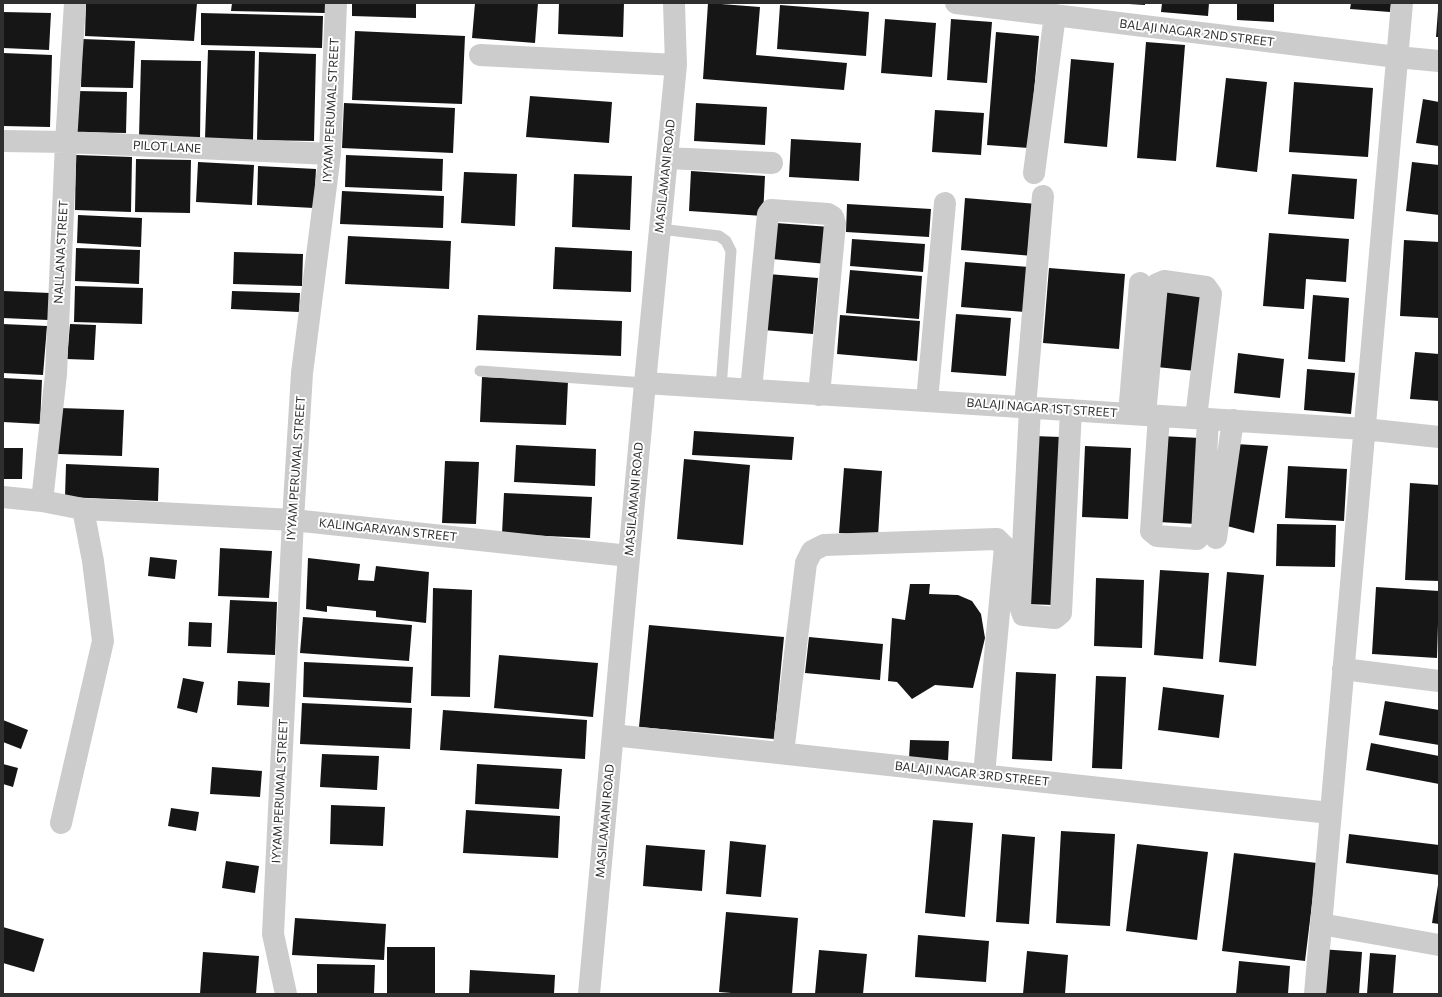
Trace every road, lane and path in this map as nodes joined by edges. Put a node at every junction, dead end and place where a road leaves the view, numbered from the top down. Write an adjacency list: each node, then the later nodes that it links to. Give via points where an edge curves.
1 (75, 3): 12 (street, NALLANA STREET)
2 (336, 3): 13 (street, IYYAM PERUMAL STREET)
3 (674, 3): 10 (street, MASILAMANI ROAD)
4 (956, 3): 6 (street, BALAJI NAGAR 2ND STREET)
5 (1402, 3): 8 (street)
6 (1055, 15): 8 (street, BALAJI NAGAR 2ND STREET); 16 (street)
7 (480, 55): 10 (street)
8 (1397, 57): 9 (street, BALAJI NAGAR 2ND STREET); 32 (street)
9 (1439, 61)
10 (676, 65): 14 (street, MASILAMANI ROAD)
11 (3, 140): 12 (street, PILOT LANE)
12 (66, 142): 13 (street, PILOT LANE); 35 (street, NALLANA STREET, via 56,374)
13 (330, 154): 37 (street, IYYAM PERUMAL STREET, via 302,373)
14 (667, 158): 15 (street); 19 (street, MASILAMANI ROAD)
15 (772, 163)
16 (1034, 173)
17 (1043, 196): 27 (street)
18 (945, 203): 26 (street)
19 (660, 228): 22 (street, MASILAMANI ROAD); 23 (lane, via 719,236 726,241 731,251)
20 (1140, 283): 29 (street)
21 (480, 371): 22 (lane)
22 (645, 383): 23 (street, BALAJI NAGAR 1ST STREET); 39 (street, MASILAMANI ROAD)
23 (721, 388): 24 (street, BALAJI NAGAR 1ST STREET)
24 (751, 390): 25 (street, BALAJI NAGAR 1ST STREET); 25 (street, via 768,214 771,210 828,214 833,217 835,224)
25 (819, 394): 26 (street, BALAJI NAGAR 1ST STREET)
26 (927, 401): 27 (street, BALAJI NAGAR 1ST STREET)
27 (1028, 408): 28 (street, BALAJI NAGAR 1ST STREET); 28 (street, via 1020,606 1023,615 1055,618 1061,613)
28 (1071, 410): 29 (street, BALAJI NAGAR 1ST STREET)
29 (1144, 415): 30 (street, BALAJI NAGAR 1ST STREET); 30 (street, via 1151,531 1157,536 1198,539 1202,534); 30 (street, via 1156,284 1164,280 1206,287 1211,294)
30 (1202, 419): 31 (street, BALAJI NAGAR 1ST STREET)
31 (1233, 420): 32 (street, BALAJI NAGAR 1ST STREET); 38 (street)
32 (1364, 429): 33 (street, BALAJI NAGAR 1ST STREET); 40 (street)
33 (1439, 437)
34 (3, 497): 35 (street, KALINGARAYAN STREET)
35 (42, 501): 36 (street, KALINGARAYAN STREET)
36 (83, 509): 37 (street, KALINGARAYAN STREET); 46 (street, via 93,561 103,641)
37 (293, 520): 39 (street, KALINGARAYAN STREET); 49 (street, IYYAM PERUMAL STREET, via 273,934)
38 (1216, 538)
39 (629, 556): 42 (street, MASILAMANI ROAD)
40 (1343, 668): 41 (street); 45 (street)
41 (1439, 681)
42 (613, 735): 43 (street, BALAJI NAGAR 3RD STREET); 50 (street, MASILAMANI ROAD)
43 (783, 754): 44 (street, BALAJI NAGAR 3RD STREET); 44 (street, via 806,563 812,551 824,546 997,539 1005,547)
44 (984, 775): 45 (street, BALAJI NAGAR 3RD STREET)
45 (1330, 813): 47 (street)
46 (61, 823)
47 (1321, 924): 48 (street); 51 (street)
48 (1439, 945)
49 (286, 994)
50 (589, 994)
51 (1315, 994)

